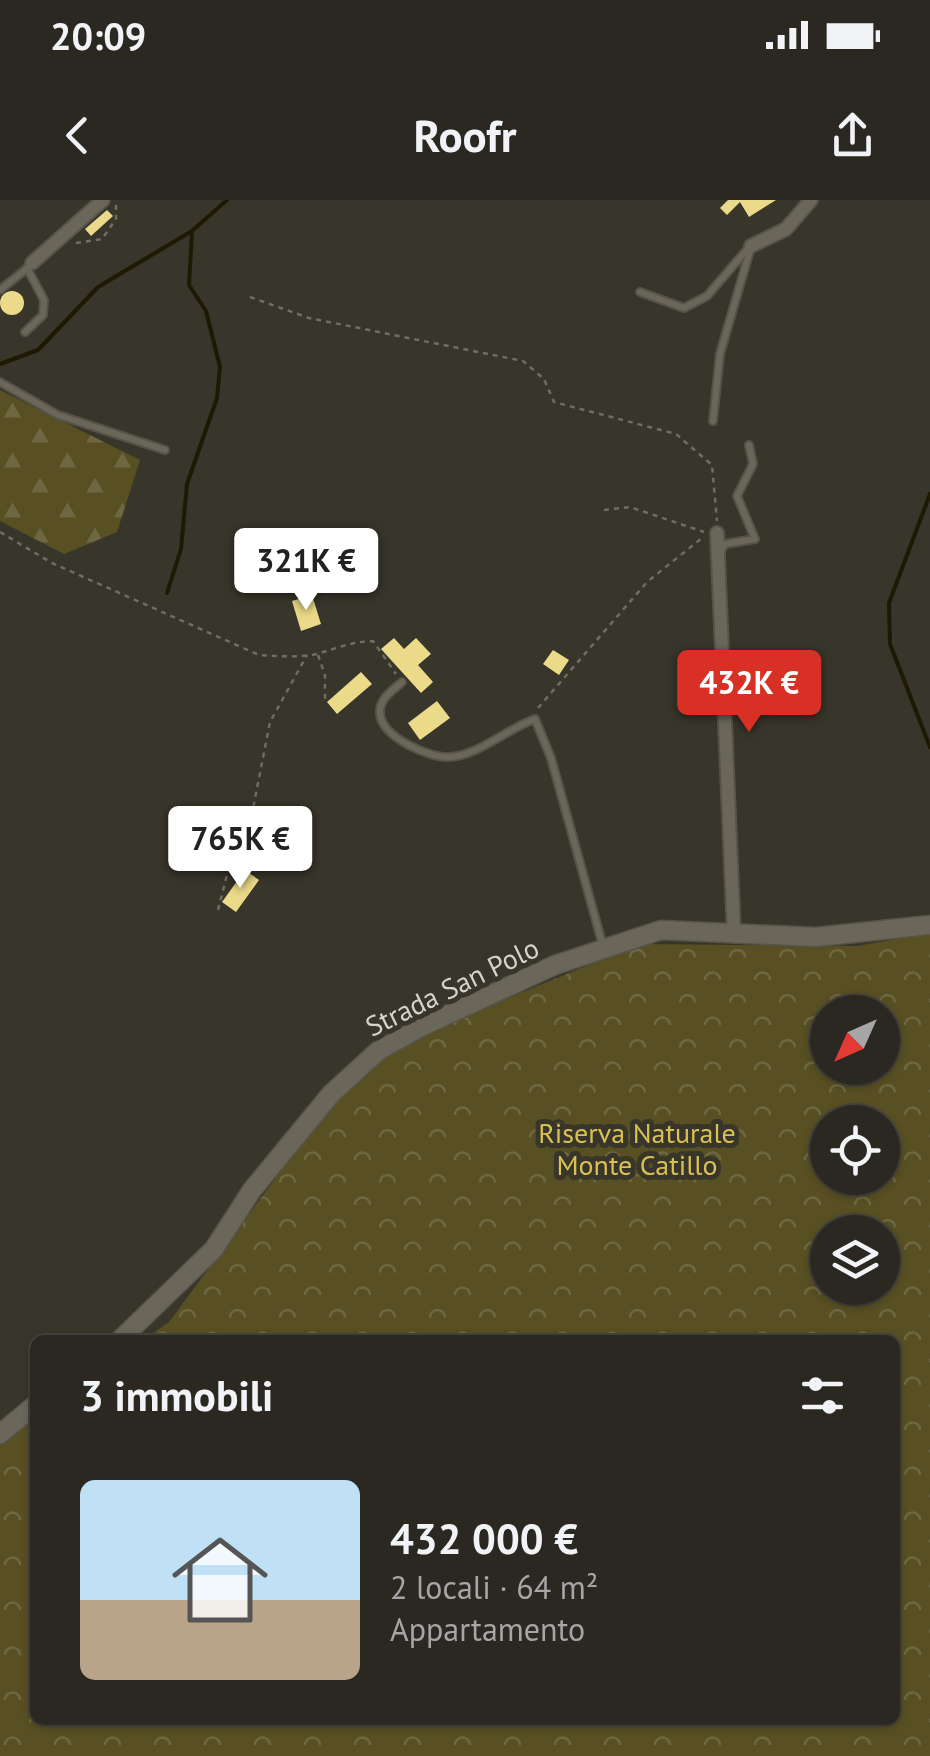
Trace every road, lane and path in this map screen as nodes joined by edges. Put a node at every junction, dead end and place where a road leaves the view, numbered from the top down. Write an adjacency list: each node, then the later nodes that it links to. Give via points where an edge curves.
1 (103, 200): 6 (street)
2 (114, 200): 4 (path, via 116,219 102,239)
3 (811, 200): 5 (street, via 801,218)
4 (74, 243)
5 (751, 246): 8 (lane, via 707,296 684,308); 12 (lane, via 720,354)
6 (30, 266): 7 (lane); 10 (lane, via 43,315)
7 (0, 290)
8 (640, 292)
9 (250, 297): 17 (path, via 310,318 523,361 544,379 554,402 676,434 712,466)
10 (25, 332)
11 (0, 382): 14 (lane, via 58,415)
12 (712, 421)
13 (749, 446): 18 (lane, via 753,464 738,496 755,540 726,544)
14 (164, 450)
15 (604, 510): 23 (path, via 630,507 708,534 648,582)
16 (0, 532): 20 (path, via 52,563 259,654)
17 (717, 533): 18 (street)
18 (719, 554): 26 (street)
19 (318, 654): 20 (path); 21 (path, via 346,642 372,641); 22 (path)
20 (307, 655): 24 (path, via 270,722 250,824)
21 (402, 682): 23 (lane, via 385,697 382,722 422,751 449,757 470,752)
22 (325, 702)
23 (535, 719): 27 (lane, via 552,758)
24 (218, 910)
25 (930, 926): 26 (street, Strada San Polo)
26 (734, 935): 27 (street, Strada San Polo, via 661,930)
27 (604, 948): 28 (street, Strada San Polo, via 421,1026 356,1067 252,1190 214,1249)
28 (125, 1335)
29 (30, 1408): 30 (street)
30 (0, 1434)

